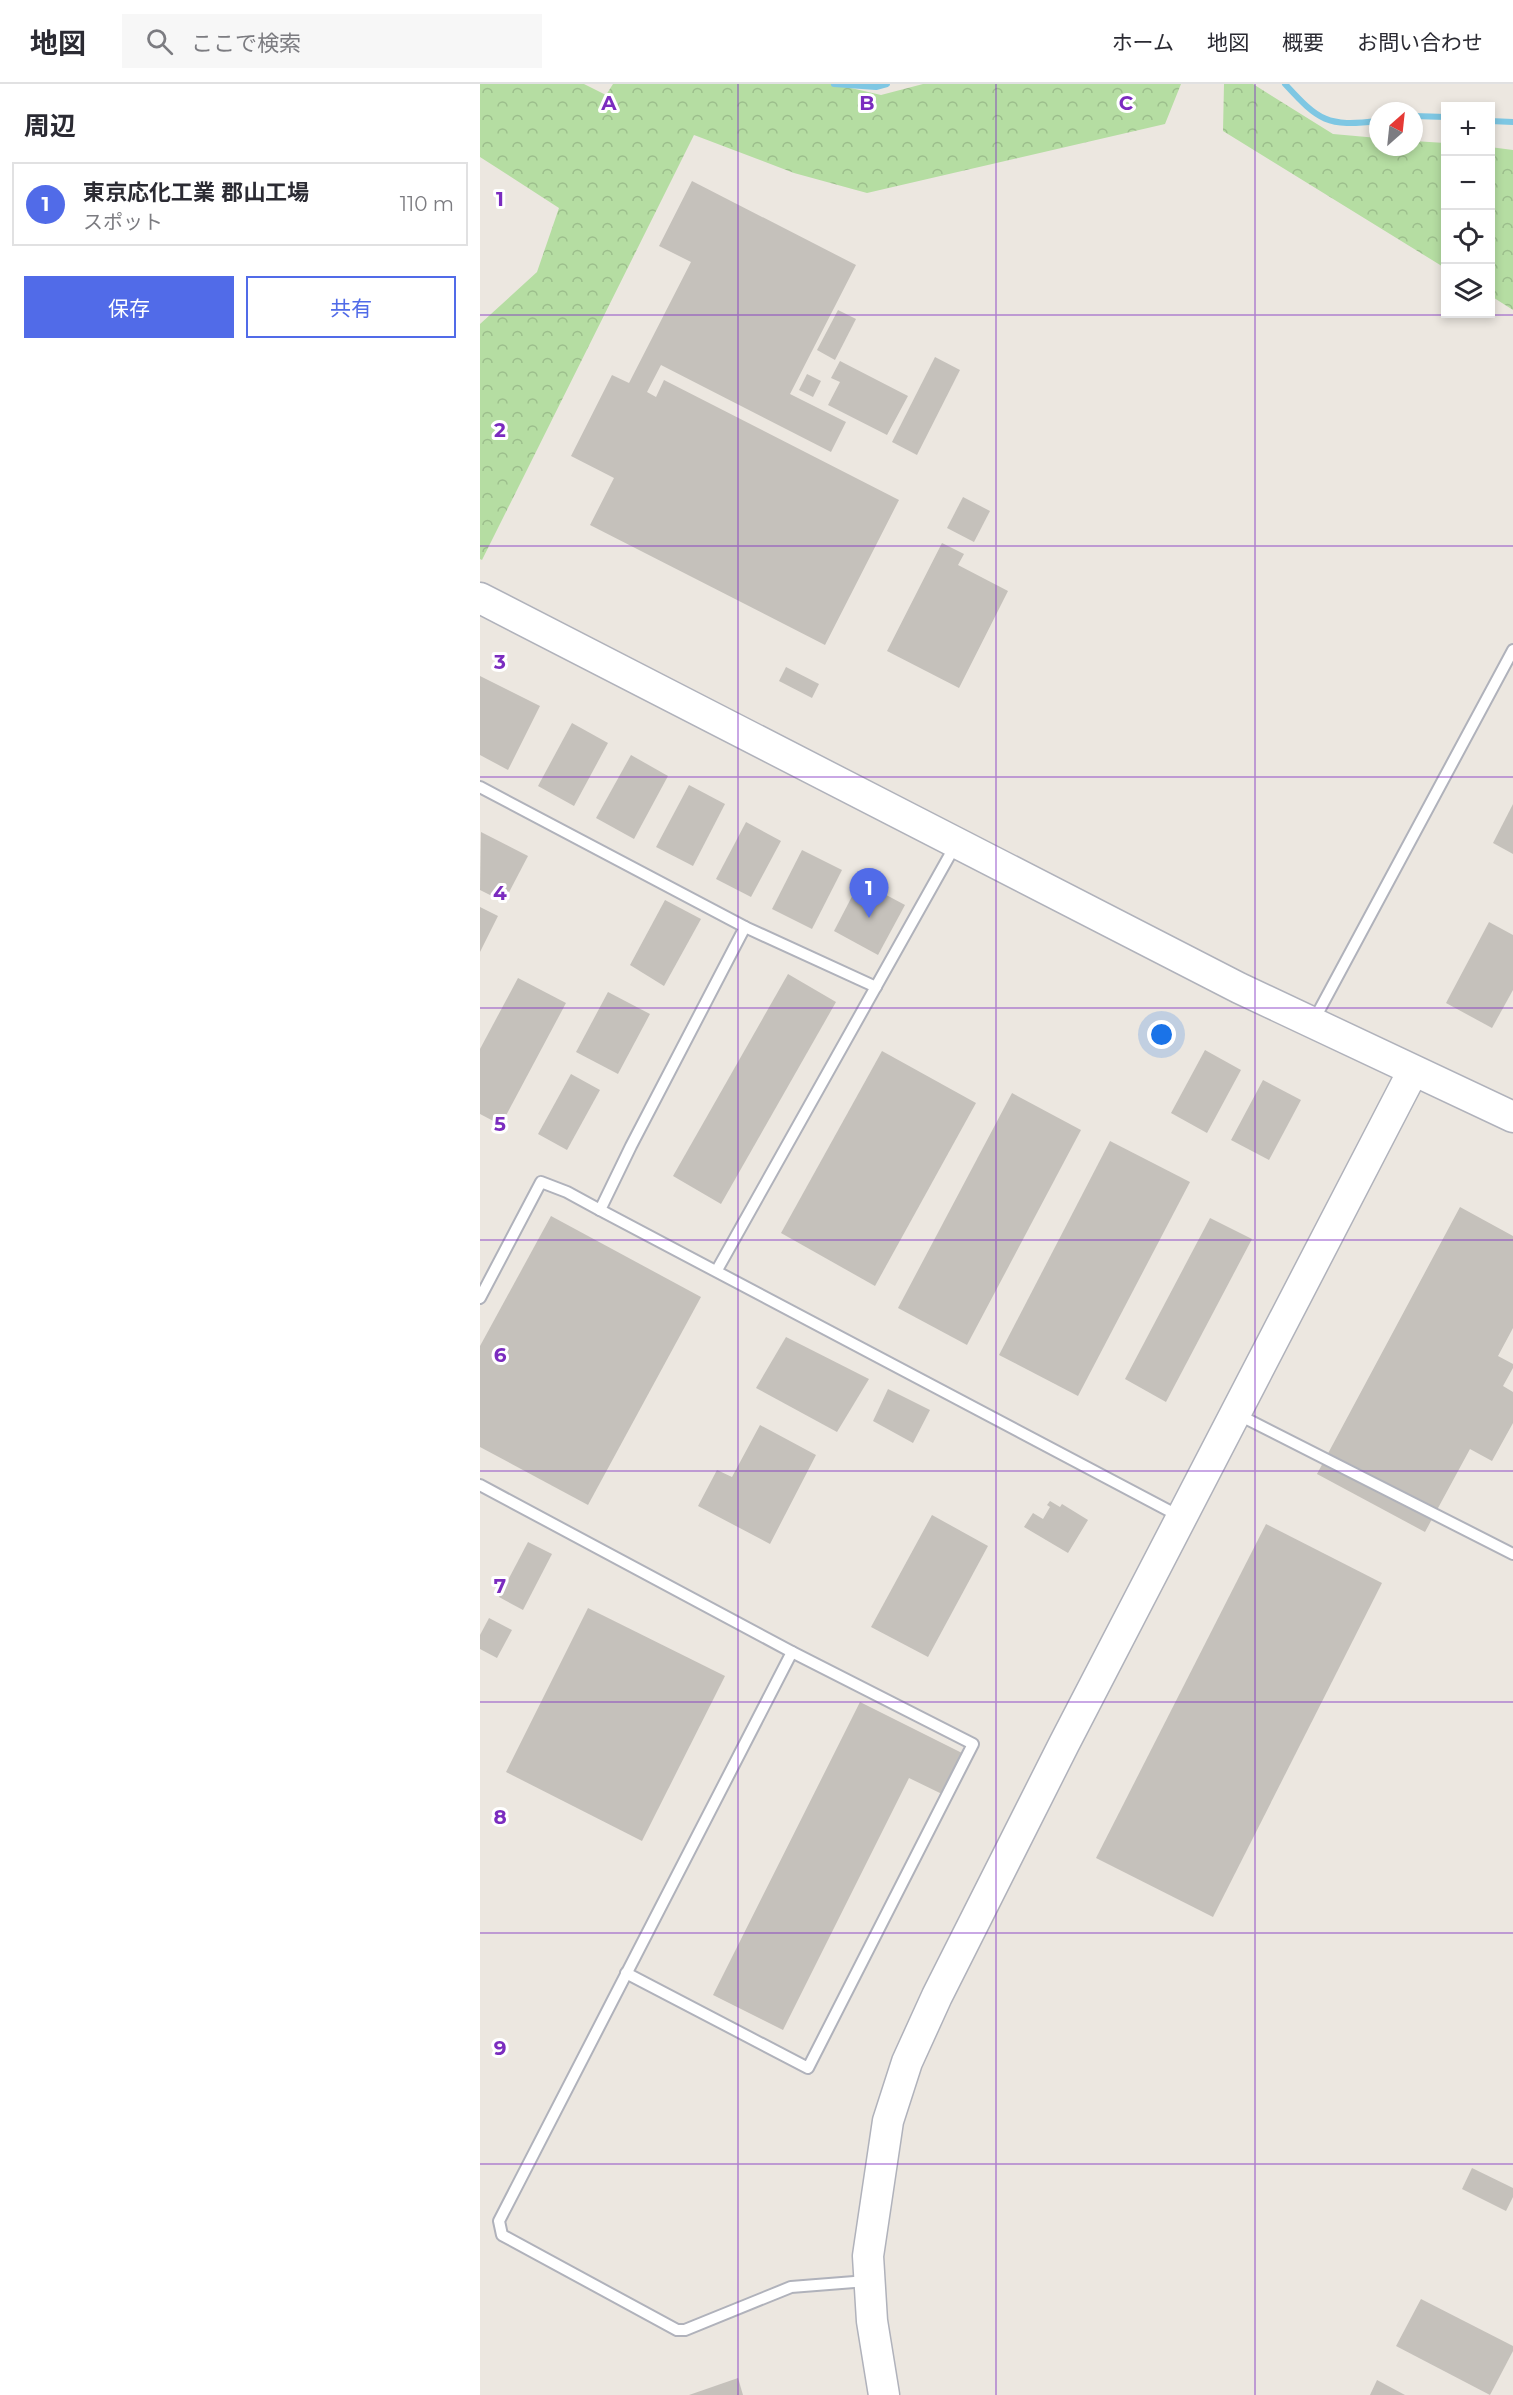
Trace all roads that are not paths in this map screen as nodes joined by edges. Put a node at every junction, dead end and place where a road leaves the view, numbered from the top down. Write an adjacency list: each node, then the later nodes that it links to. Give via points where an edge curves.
1 (480, 598): 4 (street)
2 (1513, 650): 7 (lane)
3 (480, 787): 5 (lane)
4 (957, 842): 6 (lane); 7 (street)
5 (745, 927): 6 (lane); 10 (lane)
6 (876, 987): 11 (lane)
7 (1312, 1023): 8 (street)
8 (1413, 1071): 9 (street); 13 (street)
9 (1513, 1117)
10 (600, 1210): 11 (lane); 12 (lane, via 541,1182)
11 (717, 1270): 15 (lane)
12 (480, 1298)
13 (1237, 1414): 15 (street); 16 (lane)
14 (480, 1485): 17 (lane)
15 (1182, 1518): 19 (street, via 942,1986 907,2062 888,2121 879,2172 868,2256)
16 (1513, 1554)
17 (792, 1652): 18 (lane); 18 (lane, via 973,1744 808,2068)
18 (626, 1973): 19 (lane, via 499,2221 502,2235 677,2330 791,2287)
19 (870, 2281): 20 (street)
20 (884, 2395)

